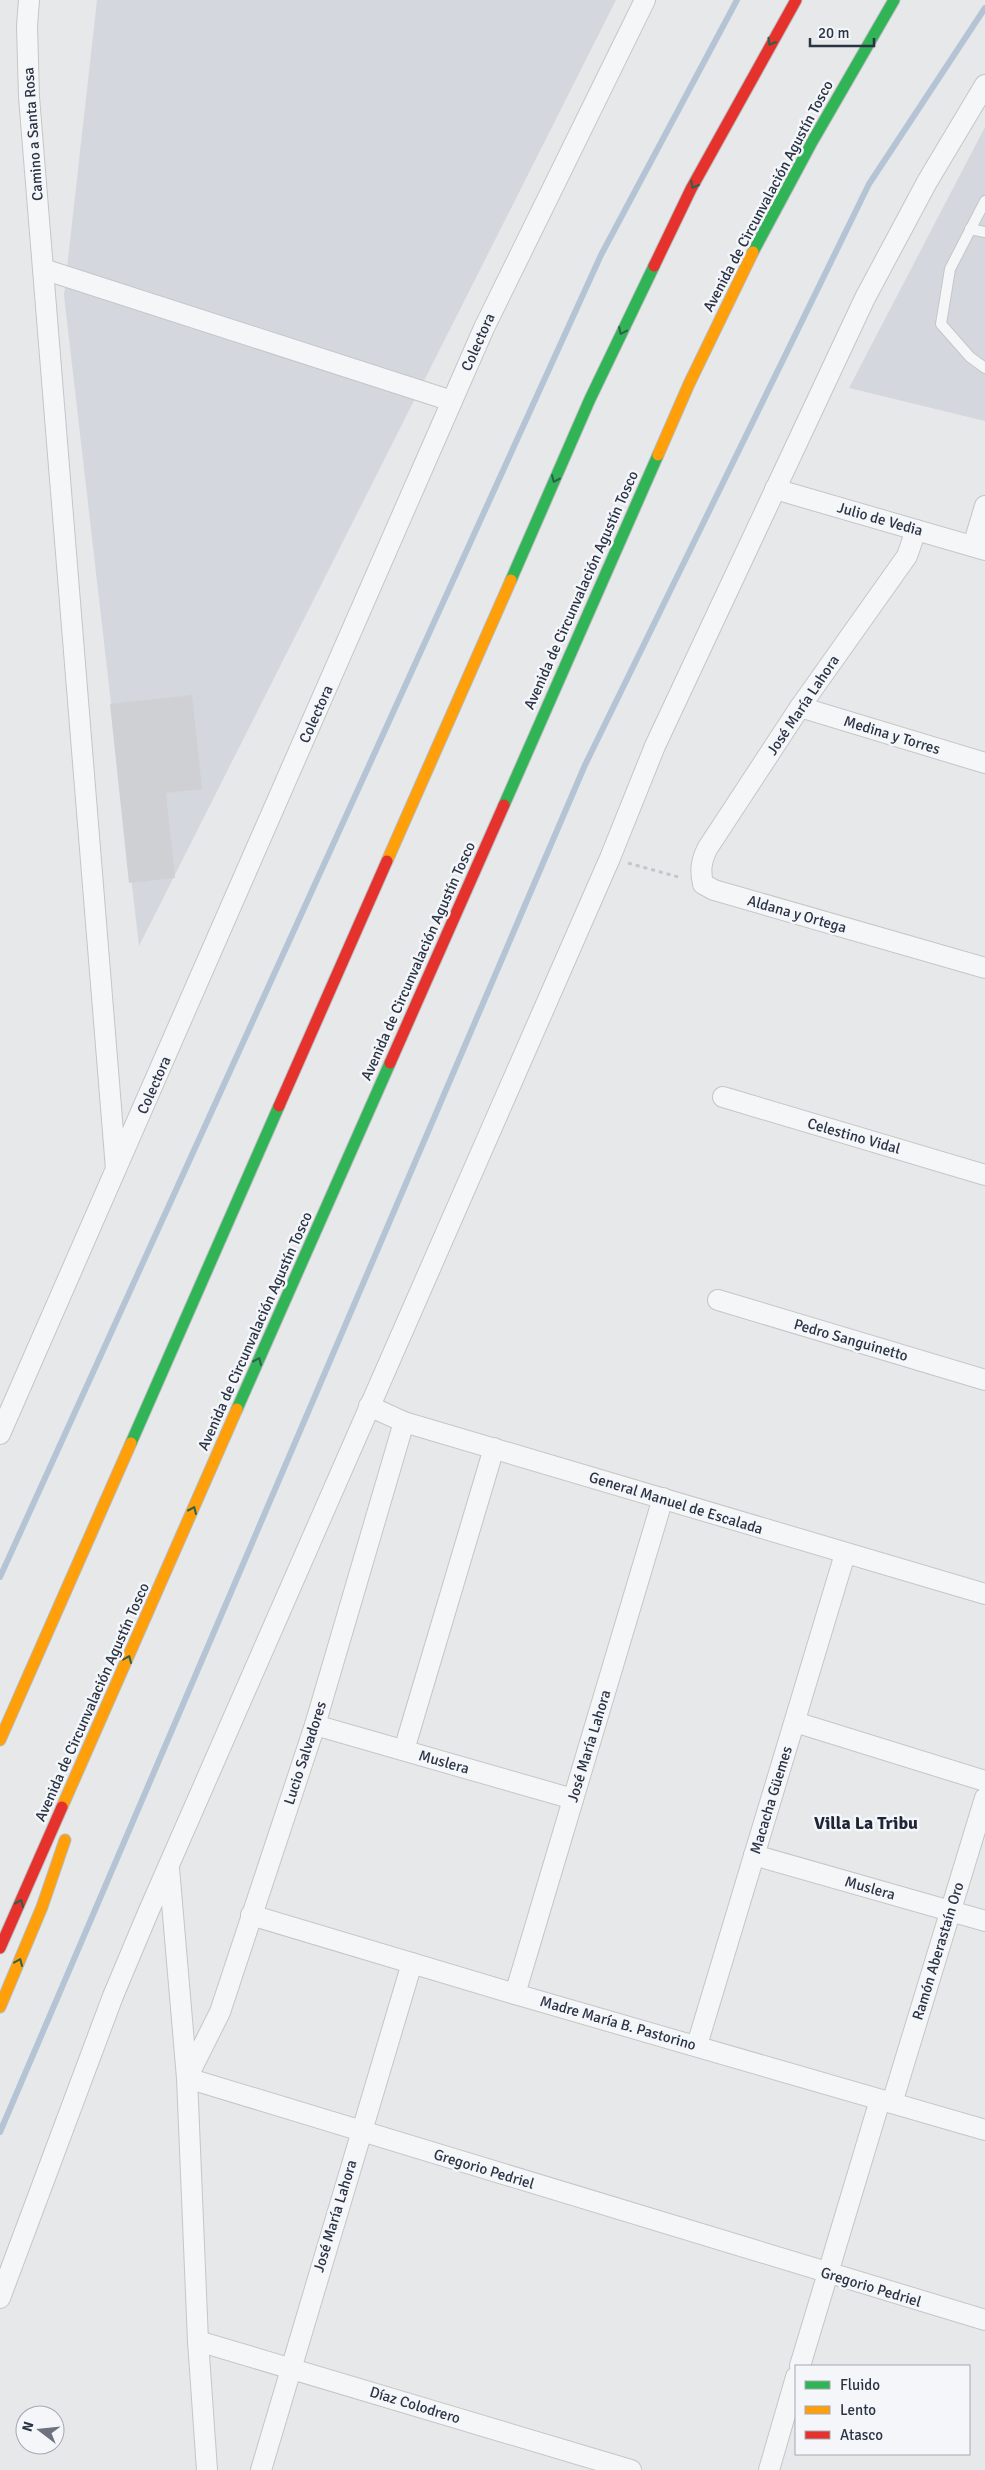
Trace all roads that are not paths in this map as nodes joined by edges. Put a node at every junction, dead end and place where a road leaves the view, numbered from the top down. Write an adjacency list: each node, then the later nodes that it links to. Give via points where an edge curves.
1 (29, 0): 9 (street, Camino a Santa Rosa, via 29,97)
2 (645, 0): 11 (street, Colectora, via 512,269)
3 (796, 0): 35 (highway, one-way to 35, via 691,189 590,399)
4 (894, 0): 32 (highway, Avenida de Circunvalación Agustín Tosco, one-way to 4, via 689,384 754,246)
5 (985, 85): 12 (street, via 901,229 865,298)
6 (985, 201): 7 (lane)
7 (970, 229): 8 (lane); 10 (lane, via 950,270 942,324 970,357)
8 (985, 232)
9 (42, 269): 11 (street); 21 (street, Camino a Santa Rosa)
10 (985, 368)
11 (452, 401): 21 (street, Colectora)
12 (775, 488): 14 (street, Julio de Vedia); 25 (street, via 655,746 610,858)
13 (985, 506): 15 (street)
14 (916, 530): 15 (street, Julio de Vedia); 16 (street, José María Lahora, via 907,556)
15 (979, 548)
16 (800, 707): 17 (street, Medina y Torres); 18 (street, José María Lahora, via 707,849 701,862)
17 (985, 763)
18 (703, 884): 19 (street, Aldana y Ortega, via 714,890)
19 (985, 968)
20 (722, 1097): 22 (street, Celestino Vidal)
21 (116, 1171): 27 (street, Colectora)
22 (985, 1175)
23 (718, 1300): 24 (street, Pedro Sanguinetto)
24 (985, 1380)
25 (369, 1406): 26 (street, General Manuel de Escalada); 43 (street)
26 (404, 1422): 28 (street, General Manuel de Escalada); 34 (street, Lucio Salvadores)
27 (0, 1434)
28 (494, 1448): 29 (street, General Manuel de Escalada); 36 (street)
29 (663, 1498): 30 (street, General Manuel de Escalada); 39 (street, José María Lahora)
30 (845, 1554): 31 (street, General Manuel de Escalada); 33 (street, Macacha Güemes)
31 (985, 1594)
32 (114, 1692): 40 (highway); 47 (highway, Avenida de Circunvalación Agustín Tosco, one-way to 32)
33 (795, 1722): 37 (street); 42 (street, Macacha Güemes)
34 (315, 1726): 36 (street, Muslera); 45 (street, Lucio Salvadores)
35 (0, 1740)
36 (404, 1750): 39 (street, Muslera)
37 (985, 1780)
38 (985, 1798): 44 (street, Ramón Aberastaín Oro)
39 (573, 1799): 49 (street, José María Lahora)
40 (77, 1804)
41 (67, 1832): 50 (highway, one-way to 41, via 42,1907)
42 (754, 1855): 44 (street, Muslera); 51 (street, Macacha Güemes)
43 (168, 1866): 52 (street); 57 (street, via 113,1996)
44 (950, 1910): 46 (street, Muslera); 53 (street, Ramón Aberastaín Oro)
45 (251, 1915): 48 (street, Madre María B. Pastorino); 52 (street, Lucio Salvadores, via 220,2012)
46 (985, 1921)
47 (0, 1948)
48 (412, 1963): 49 (street, Madre María B. Pastorino); 55 (street, José María Lahora)
49 (515, 1994): 51 (street, Madre María B. Pastorino)
50 (0, 2007)
51 (697, 2045): 53 (street, Madre María B. Pastorino)
52 (187, 2078): 55 (street, Gregorio Pedriel); 59 (street)
53 (886, 2102): 54 (street, Madre María B. Pastorino); 56 (street, Ramón Aberastaín Oro)
54 (985, 2130)
55 (361, 2131): 56 (street, Gregorio Pedriel); 61 (street, José María Lahora)
56 (827, 2274): 58 (street, Gregorio Pedriel); 60 (street, Ramón Aberastaín Oro)
57 (0, 2298)
58 (985, 2320)
59 (198, 2341): 61 (street, Díaz Colodrero); 63 (street)
60 (800, 2365)
61 (290, 2368): 64 (street, José María Lahora); 65 (street, Díaz Colodrero)
62 (795, 2380): 66 (street)
63 (207, 2470)
64 (261, 2470)
65 (631, 2470)
66 (768, 2470)

